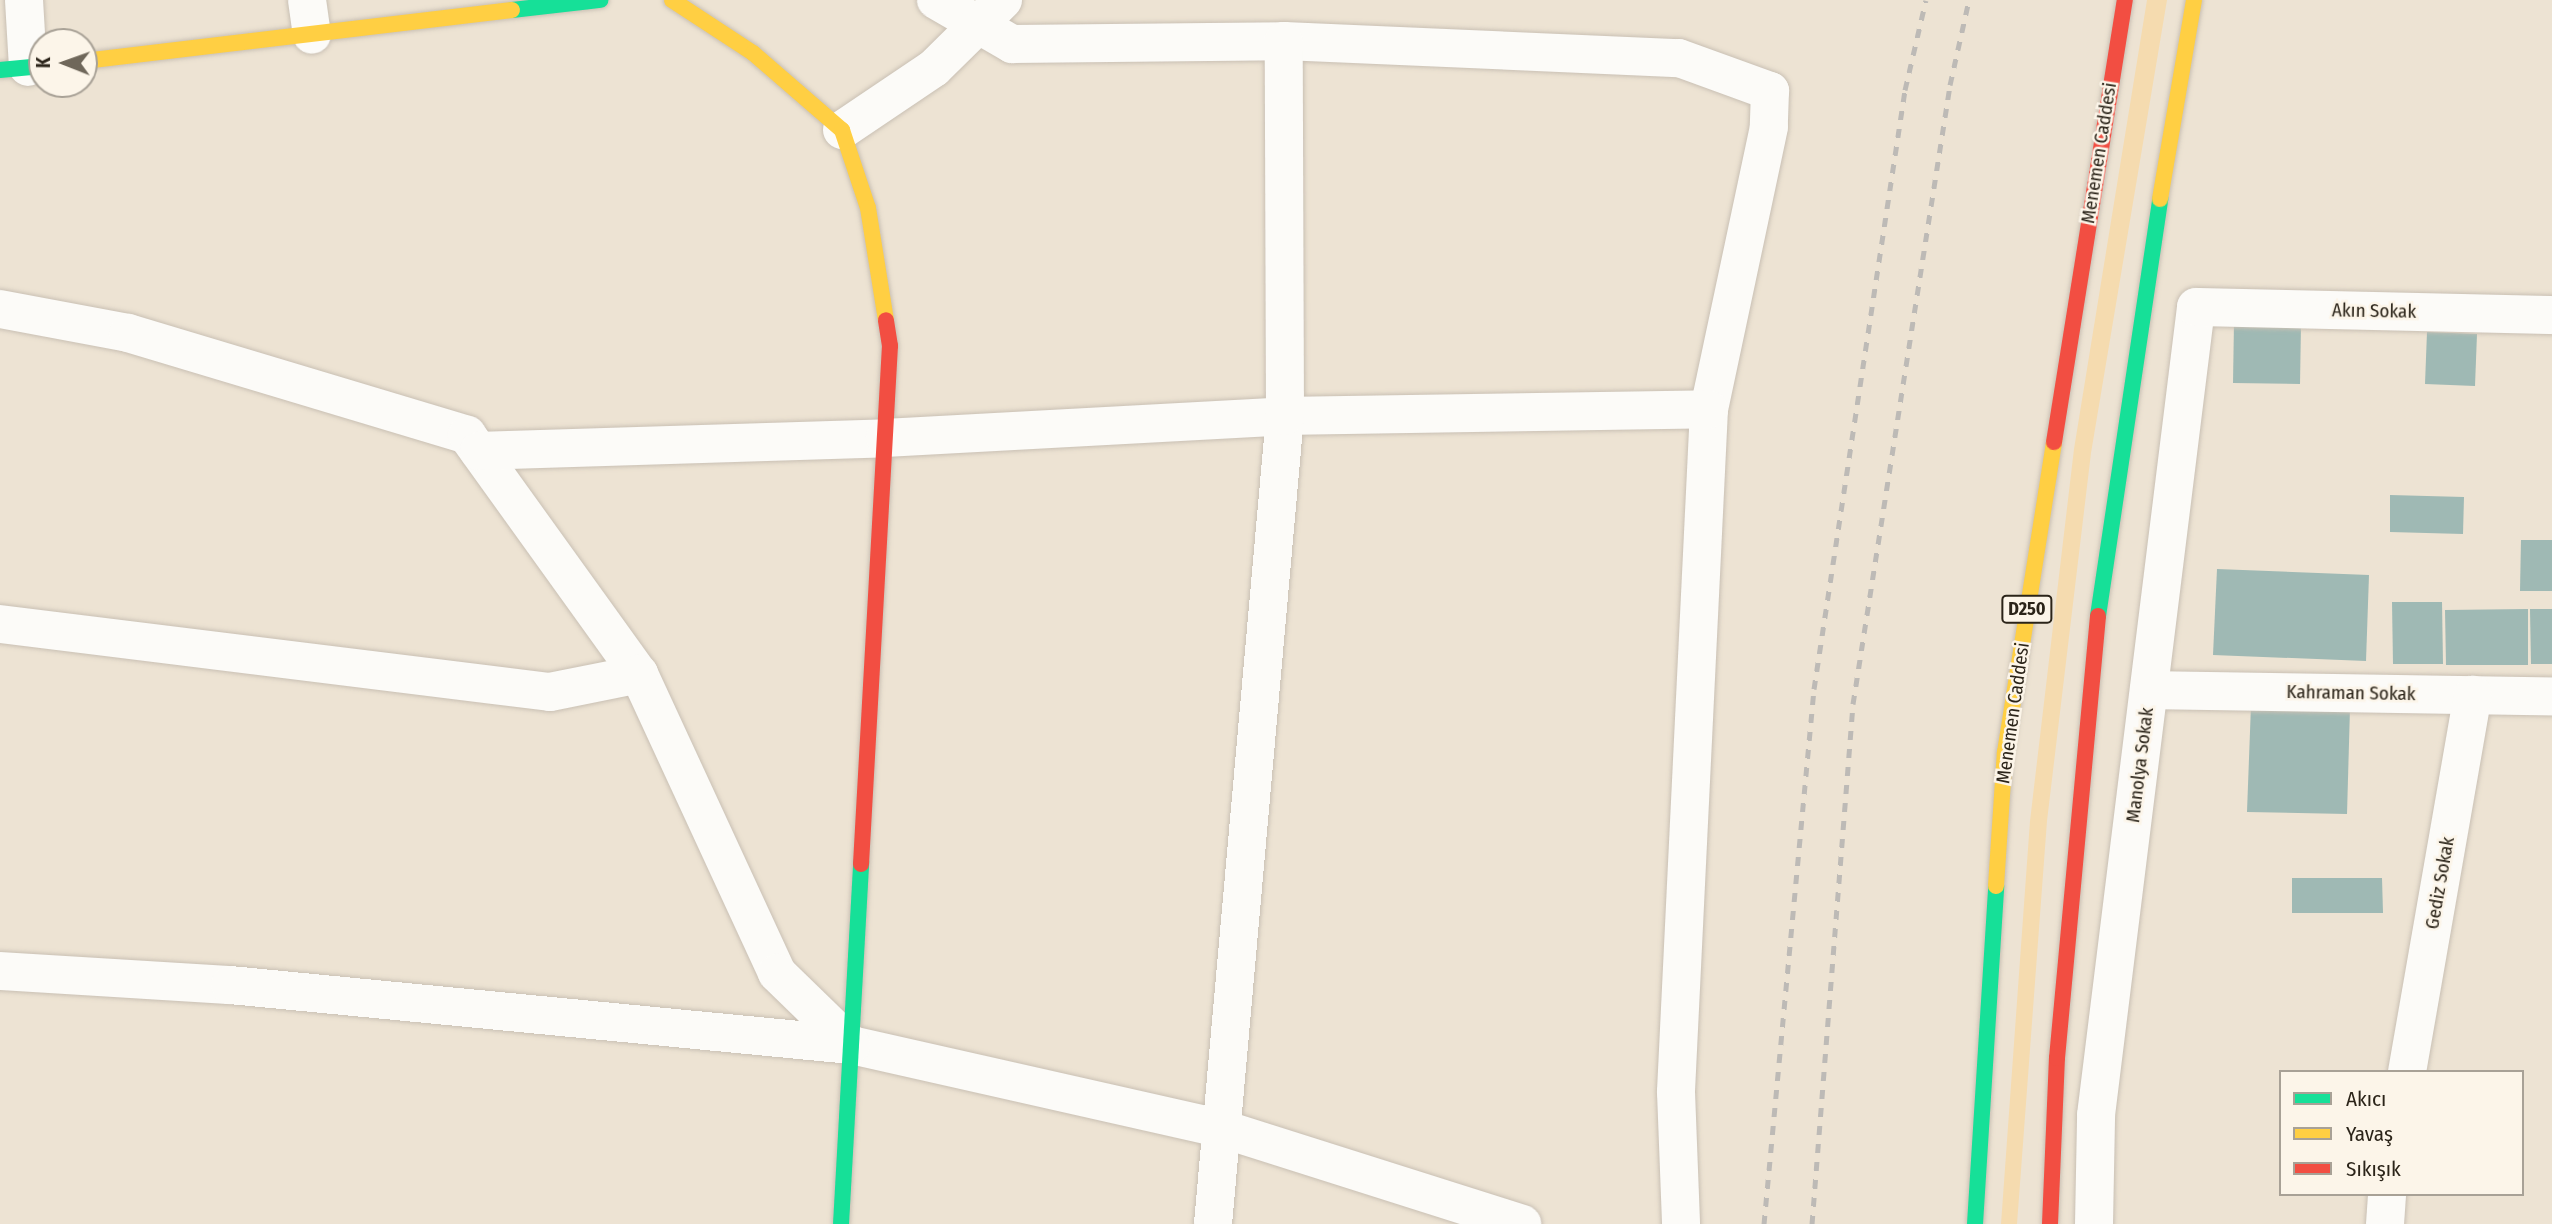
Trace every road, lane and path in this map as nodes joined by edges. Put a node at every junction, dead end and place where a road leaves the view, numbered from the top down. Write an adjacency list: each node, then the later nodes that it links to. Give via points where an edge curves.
1 (24, 0): 11 (street)
2 (600, 0): 8 (main road)
3 (672, 0): 12 (main road, via 753,53)
4 (936, 0): 7 (street)
5 (2125, 0): 34 (main road, Menemen Caddesi / D250, via 2005,752)
6 (2194, 0): 35 (main road, via 2141,307 2090,677 2057,1058)
7 (991, 13): 9 (street, via 1012,44); 12 (street, via 934,68)
8 (309, 17): 10 (main road)
9 (1283, 41): 16 (street, via 1679,58 1770,91 1769,127); 17 (street)
10 (98, 58)
11 (23, 68)
12 (842, 130): 18 (main road, via 868,208 890,346)
13 (2196, 307): 15 (street, Akın Sokak); 22 (street, Manolya Sokak)
14 (0, 309): 19 (street, via 141,337 467,435)
15 (2552, 315)
16 (1709, 409): 17 (street); 33 (street, via 1676,1092)
17 (1285, 416): 18 (street); 28 (street)
18 (885, 438): 19 (street); 26 (main road)
19 (479, 451): 21 (street)
20 (0, 624): 21 (street, via 550,692)
21 (639, 674): 26 (street, via 776,972)
22 (2149, 690): 23 (street, Kahraman Sokak); 36 (street, Manolya Sokak, via 2096,1115)
23 (2473, 695): 24 (street, Kahraman Sokak); 27 (street, Gediz Sokak)
24 (2552, 696)
25 (0, 971): 26 (street, via 230,985)
26 (851, 1045): 28 (street); 30 (main road)
27 (2407, 1070)
28 (1223, 1129): 31 (street); 32 (street)
29 (2387, 1196): 37 (street)
30 (841, 1224)
31 (1213, 1224)
32 (1522, 1224)
33 (1681, 1224)
34 (1975, 1224)
35 (2049, 1224)
36 (2094, 1224)
37 (2385, 1224)

